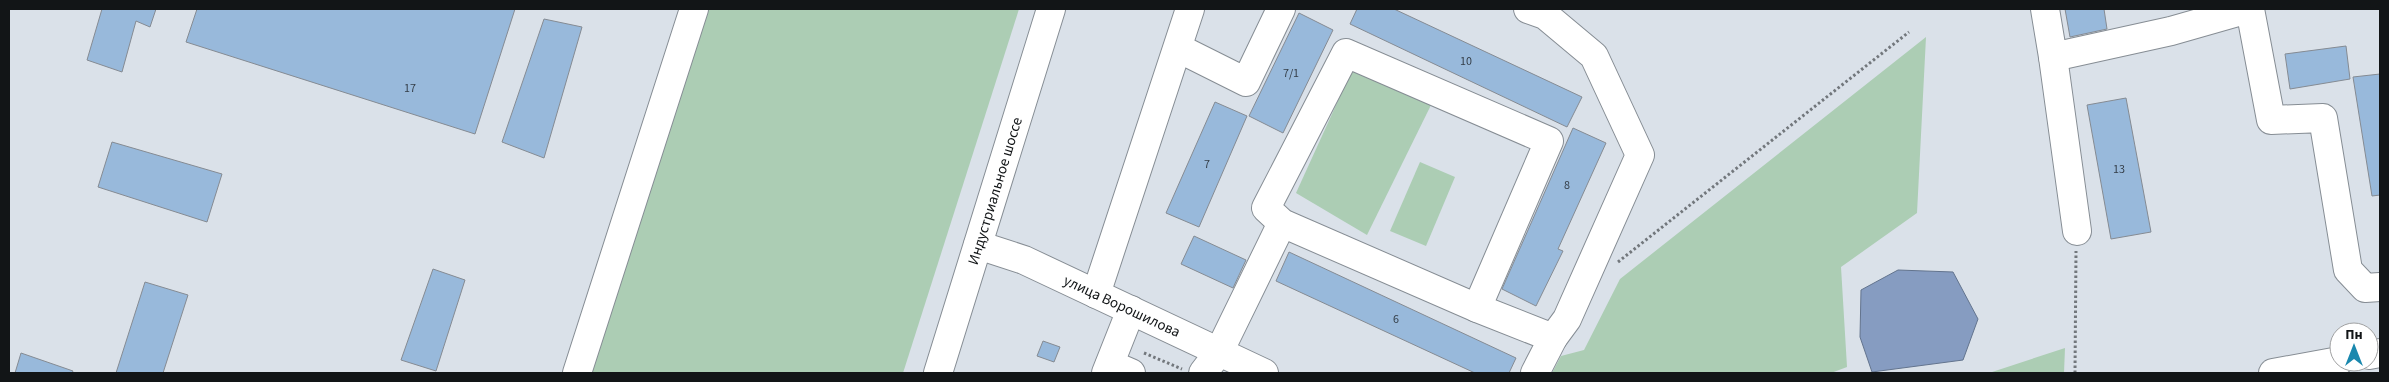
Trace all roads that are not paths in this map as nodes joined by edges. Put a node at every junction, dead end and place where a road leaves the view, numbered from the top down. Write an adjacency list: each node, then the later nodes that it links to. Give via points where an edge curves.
1 (694, 9): 22 (street)
2 (1051, 9): 13 (street, Индустриальное шоссе)
3 (1190, 9): 9 (street)
4 (1281, 9): 9 (street, via 1246,82)
5 (1528, 9): 18 (street, via 1545,15 1594,56 1640,155 1567,320)
6 (2045, 9): 10 (street)
7 (2249, 9): 8 (street); 14 (street, via 2271,120 2323,118 2348,270 2365,288)
8 (2213, 14): 10 (street, via 2171,30)
9 (1178, 48): 15 (street)
10 (2053, 57): 12 (street)
11 (1282, 223): 16 (street); 16 (street, via 1266,208 1346,53 1549,141); 20 (street)
12 (2077, 231)
13 (978, 245): 15 (street, улица Ворошилова, via 1020,258); 23 (street, Индустриальное шоссе)
14 (2380, 287)
15 (1096, 294): 17 (street, улица Ворошилова)
16 (1477, 308): 18 (street)
17 (1131, 310): 19 (street); 20 (street, улица Ворошилова)
18 (1553, 338): 25 (street)
19 (1116, 363)
20 (1211, 363): 24 (street, улица Ворошилова)
21 (2329, 363): 26 (street)
22 (577, 373)
23 (938, 373)
24 (1264, 373)
25 (1535, 373)
26 (2273, 373)

